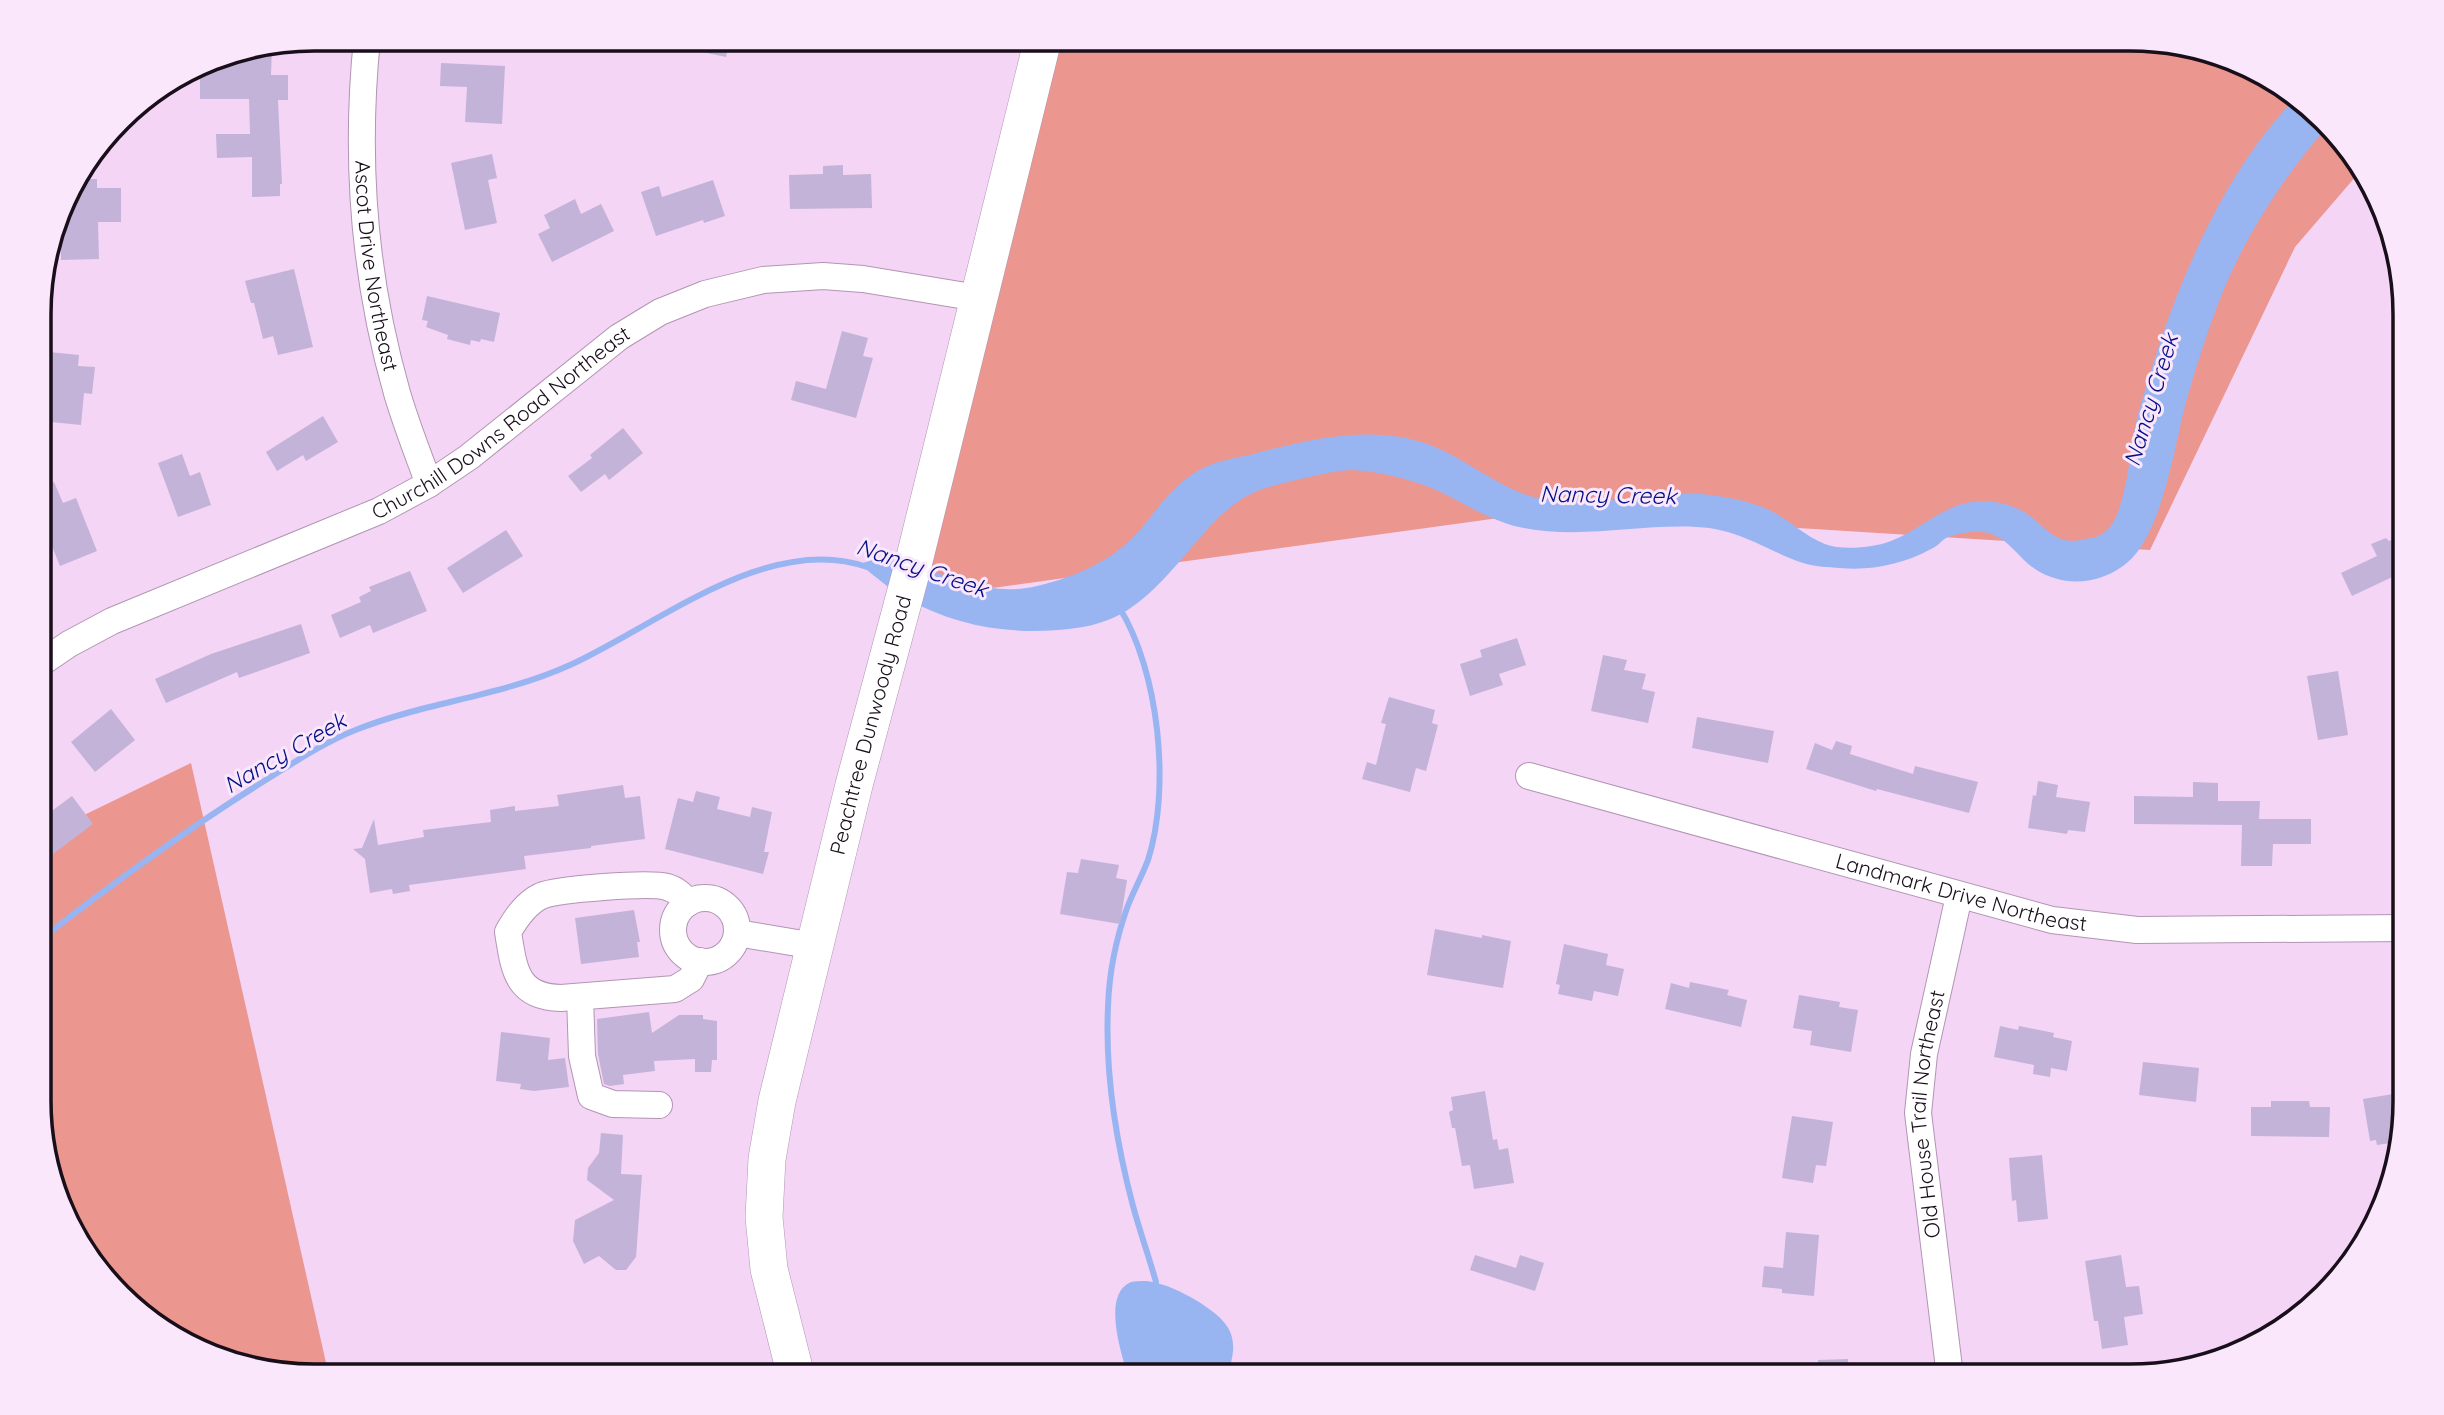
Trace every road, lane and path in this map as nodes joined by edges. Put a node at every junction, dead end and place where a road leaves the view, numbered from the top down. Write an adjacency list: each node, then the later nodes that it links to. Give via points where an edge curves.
1 (366, 51): 4 (street, Ascot Drive Northeast, via 361,161 367,239 397,395)
2 (1040, 51): 3 (main road, Peachtree Dunwoody Road)
3 (978, 298): 4 (street, Churchill Downs Road Northeast, via 823,276 763,280 705,294 660,312 619,337); 11 (main road, Peachtree Dunwoody Road)
4 (429, 484): 5 (street, Churchill Downs Road Northeast, via 379,511 112,621)
5 (51, 656)
6 (1529, 776): 7 (street, Landmark Drive Northeast)
7 (1959, 896): 9 (street, Landmark Drive Northeast, via 2052,919 2137,930); 16 (street, Old House Trail Northeast, via 1924,1054 1918,1113)
8 (688, 903): 10 (street, via 702,898 727,906); 12 (street, via 675,918 673,933 684,953); 13 (street, via 679,892 664,886 641,885 557,892 527,905 508,932 518,977 543,998)
9 (2393, 928)
10 (737, 933): 11 (street); 12 (street, via 725,954)
11 (815, 946): 15 (main road, Peachtree Dunwoody Road, via 766,1159 764,1217 769,1269)
12 (699, 961): 13 (street, via 691,979 676,989)
13 (580, 997): 14 (street, via 582,1056 592,1096 613,1104)
14 (659, 1105)
15 (793, 1364)
16 (1949, 1364)

